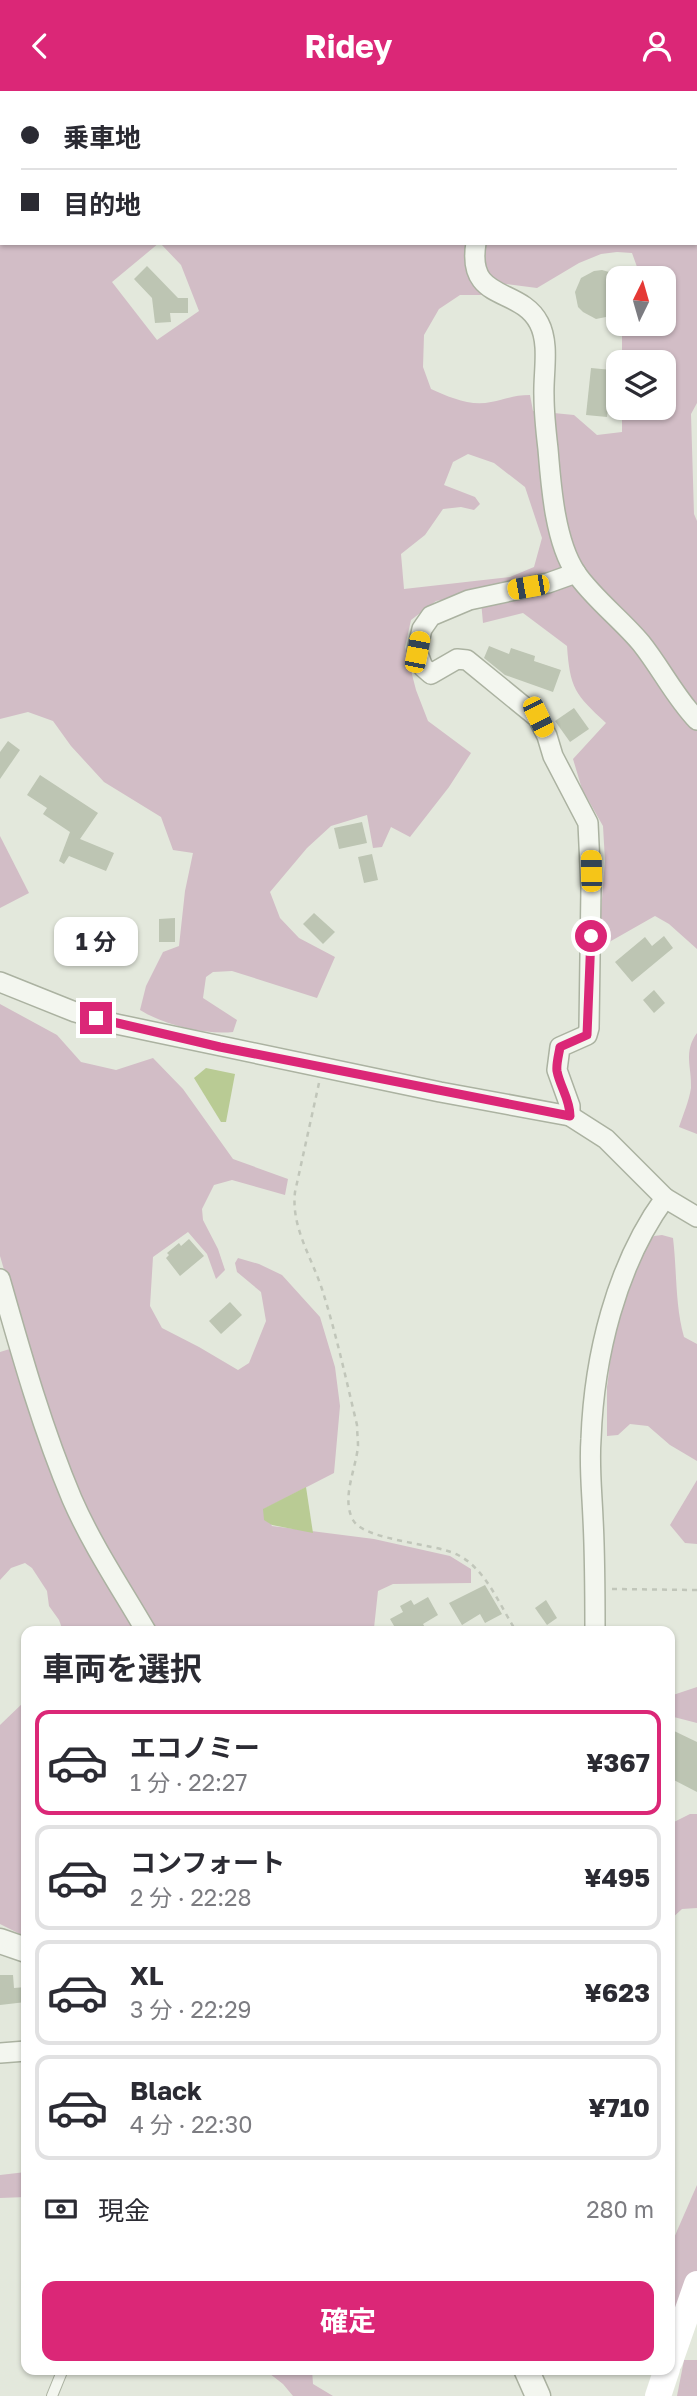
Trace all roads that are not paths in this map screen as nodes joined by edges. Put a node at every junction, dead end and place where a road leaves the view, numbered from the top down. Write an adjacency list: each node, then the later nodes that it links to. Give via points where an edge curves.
1 (476, 245): 2 (street, via 475,271 485,284 531,311 542,333 550,477 563,546)
2 (576, 573): 3 (street, via 641,643); 5 (street, via 469,600 431,616 422,629 417,652 431,674 457,659 467,660 538,717 588,823 589,1028 582,1039 560,1047 557,1070)
3 (697, 720)
4 (0, 982): 5 (street, via 116,1024)
5 (570, 1116): 6 (street, via 606,1139)
6 (665, 1198): 7 (street); 10 (street, via 650,1218 627,1268 595,1389 590,1440)
7 (697, 1217)
8 (0, 1279): 9 (street, via 30,1385 73,1500)
9 (143, 1626)
10 (595, 1626)
11 (0, 1941): 12 (street)
12 (21, 1948)
13 (21, 2051): 14 (street)
14 (0, 2053)
15 (697, 2284): 16 (main road)
16 (675, 2344)
17 (61, 2375): 19 (lane)
18 (529, 2375): 20 (street)
19 (52, 2396)
20 (538, 2396)

